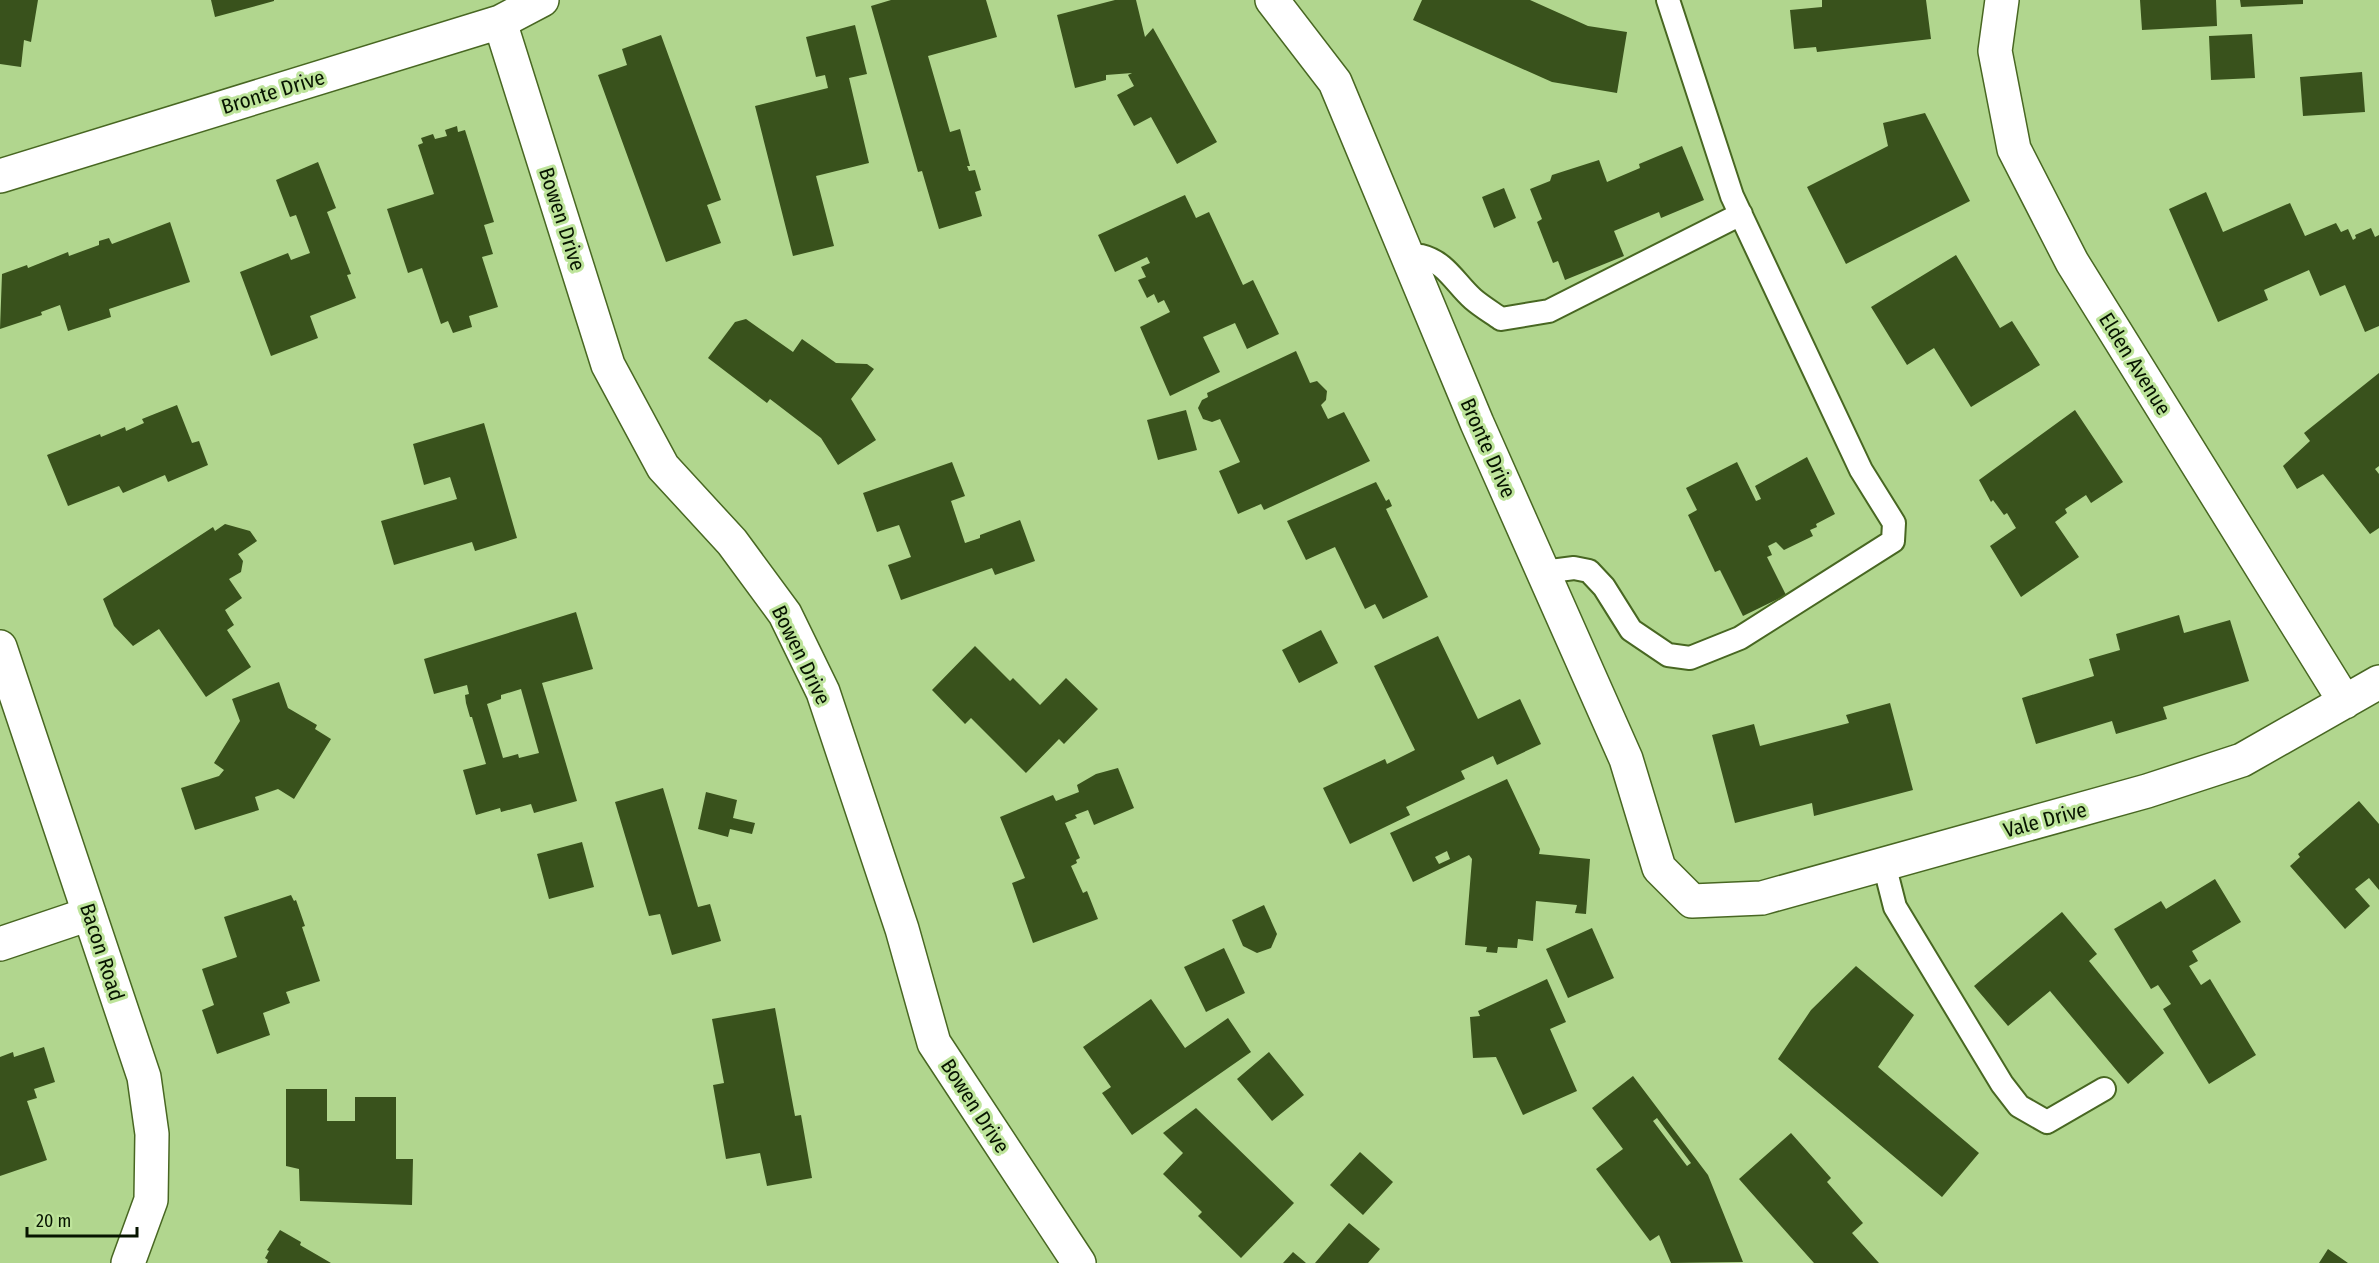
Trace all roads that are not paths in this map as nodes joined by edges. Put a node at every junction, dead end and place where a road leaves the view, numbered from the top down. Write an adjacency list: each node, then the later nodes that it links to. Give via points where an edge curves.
1 (542, 0): 5 (street, Bronte Drive)
2 (1272, 0): 8 (street, Bronte Drive, via 1335,82)
3 (1668, 0): 7 (lane)
4 (2002, 0): 12 (street, Elden Avenue, via 1995,51 2014,149 2072,262)
5 (500, 22): 6 (street, Bronte Drive); 19 (street, Bowen Drive, via 608,365 663,467 732,542 785,614 823,692 902,929 934,1042)
6 (0, 176)
7 (1741, 214): 8 (lane, via 1549,311 1500,319 1471,298 1433,259 1421,256); 9 (lane, via 1861,470 1894,524 1893,541 1740,638 1690,658 1668,655 1631,630 1589,571 1574,568)
8 (1410, 262): 9 (street, Bronte Drive)
9 (1543, 572): 14 (street, Bronte Drive, via 1626,759 1659,868)
10 (0, 647): 15 (street, Bacon Road)
11 (2379, 682): 12 (street, Vale Drive)
12 (2345, 702): 13 (street, Vale Drive, via 2242,760 2147,791)
13 (1884, 864): 14 (street, Vale Drive, via 1762,898); 17 (lane, via 1895,907 2019,1106 2047,1122)
14 (1692, 901)
15 (89, 914): 16 (street); 18 (street, Bacon Road, via 144,1077 152,1134 150,1200)
16 (0, 944)
17 (2104, 1089)
18 (128, 1263)
19 (1079, 1263)

